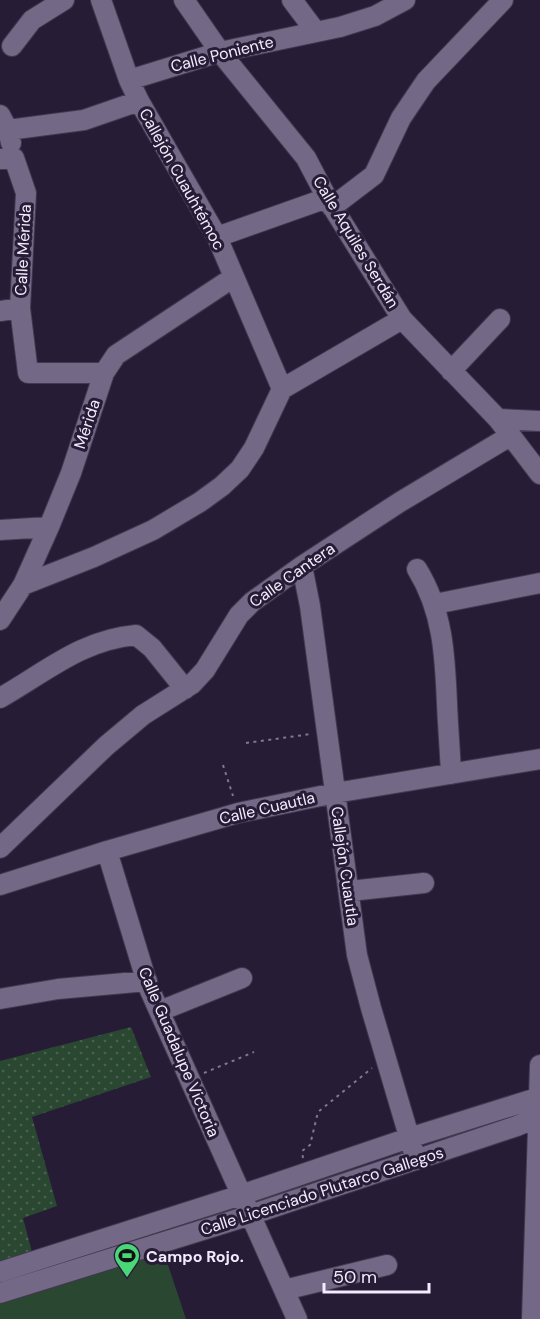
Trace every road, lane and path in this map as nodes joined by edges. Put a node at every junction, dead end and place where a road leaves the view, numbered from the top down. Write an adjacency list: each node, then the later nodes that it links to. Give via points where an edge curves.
1 (64, 0): 8 (street, via 32,20)
2 (101, 0): 10 (street, Callejón Cuauhtémoc)
3 (184, 0): 9 (street, Calle Aquiles Serdán)
4 (292, 0): 7 (street)
5 (405, 0): 7 (street, Calle Poniente, via 375,16)
6 (503, 0): 14 (street, via 426,81 401,118 370,180)
7 (316, 32): 9 (street, Calle Poniente)
8 (12, 46)
9 (220, 52): 10 (street, Calle Poniente); 14 (street, Calle Aquiles Serdán, via 306,158)
10 (129, 80): 11 (street, Callejón Cuauhtémoc)
11 (139, 101): 12 (street, via 84,120); 15 (street, Callejón Cuauhtémoc)
12 (4, 123): 13 (street)
13 (7, 158): 17 (street, Calle Mérida, via 26,193)
14 (330, 202): 15 (street); 19 (street, Calle Aquiles Serdán)
15 (217, 237): 16 (street, Callejón Cuauhtémoc)
16 (234, 277): 22 (street, Mérida, via 116,355); 23 (street, Callejón Cuauhtémoc)
17 (20, 308): 18 (street, Calle Mérida); 22 (street, Calle Mérida, via 28,373)
18 (0, 311)
19 (402, 319): 21 (street, Calle Aquiles Serdán); 23 (street)
20 (500, 319): 21 (street)
21 (451, 371): 24 (street, Calle Aquiles Serdán)
22 (104, 373): 28 (street, Mérida)
23 (282, 389): 33 (street, via 254,448 222,486 153,530)
24 (498, 419): 25 (street); 26 (street, Calle Aquiles Serdán)
25 (540, 421)
26 (510, 436): 27 (street, Calle Aquiles Serdán); 30 (street, Calle Cantera)
27 (540, 474)
28 (49, 527): 29 (street); 33 (street, Mérida)
29 (0, 530)
30 (302, 566): 36 (street, Calle Cantera, via 239,615 205,670); 38 (street, Callejón Cuautla)
31 (417, 569): 34 (street)
32 (540, 583): 34 (street)
33 (23, 585): 35 (street, Mérida)
34 (435, 604): 42 (street, via 445,656)
35 (0, 619)
36 (185, 689): 37 (street, via 152,648 136,635 102,640 81,649); 45 (street, Calle Cantera, via 143,715)
37 (0, 698)
38 (326, 732): 39 (path); 43 (street, Callejón Cuautla)
39 (246, 743)
40 (540, 759): 42 (street, Calle Cuautla)
41 (223, 765): 44 (path)
42 (451, 774): 43 (street, Calle Cuautla)
43 (335, 793): 44 (street, Calle Cuautla); 49 (street, Callejón Cuautla)
44 (238, 813): 46 (street, Calle Cuautla)
45 (0, 848)
46 (107, 851): 48 (street, Calle Cuautla); 51 (street, Calle Guadalupe Victoria)
47 (424, 883): 49 (street)
48 (0, 885)
49 (350, 891): 55 (street, Callejón Cuautla, via 357,955)
50 (242, 978): 53 (street)
51 (147, 981): 52 (street); 53 (street, Calle Guadalupe Victoria)
52 (0, 999)
53 (160, 1011): 57 (street, Calle Guadalupe Victoria)
54 (254, 1052): 57 (path)
55 (386, 1057): 59 (street, Callejón Cuautla); 61 (path, via 318,1112 310,1145 302,1151)
56 (540, 1065): 58 (street)
57 (190, 1079): 62 (street, Calle Guadalupe Victoria)
58 (539, 1107): 59 (street, Calle Licenciado Plutarco Gallegos); 60 (street, Calle Licenciado Plutarco Gallegos); 71 (street)
59 (409, 1138): 60 (street, Callejón Cuautla); 61 (street, Calle Licenciado Plutarco Gallegos)
60 (416, 1160): 63 (street, Calle Licenciado Plutarco Gallegos)
61 (306, 1172): 62 (street, Calle Licenciado Plutarco Gallegos)
62 (241, 1195): 63 (street, Calle Guadalupe Victoria); 64 (street, Calle Licenciado Plutarco Gallegos)
63 (249, 1215): 65 (street, Calle Licenciado Plutarco Gallegos); 68 (street, Calle Guadalupe Victoria)
64 (117, 1235): 65 (street); 67 (street, Calle Licenciado Plutarco Gallegos)
65 (123, 1255): 69 (street, Calle Licenciado Plutarco Gallegos)
66 (387, 1265): 68 (street)
67 (0, 1272)
68 (284, 1290): 70 (street, Calle Guadalupe Victoria)
69 (0, 1293)
70 (297, 1319)
71 (532, 1319)

